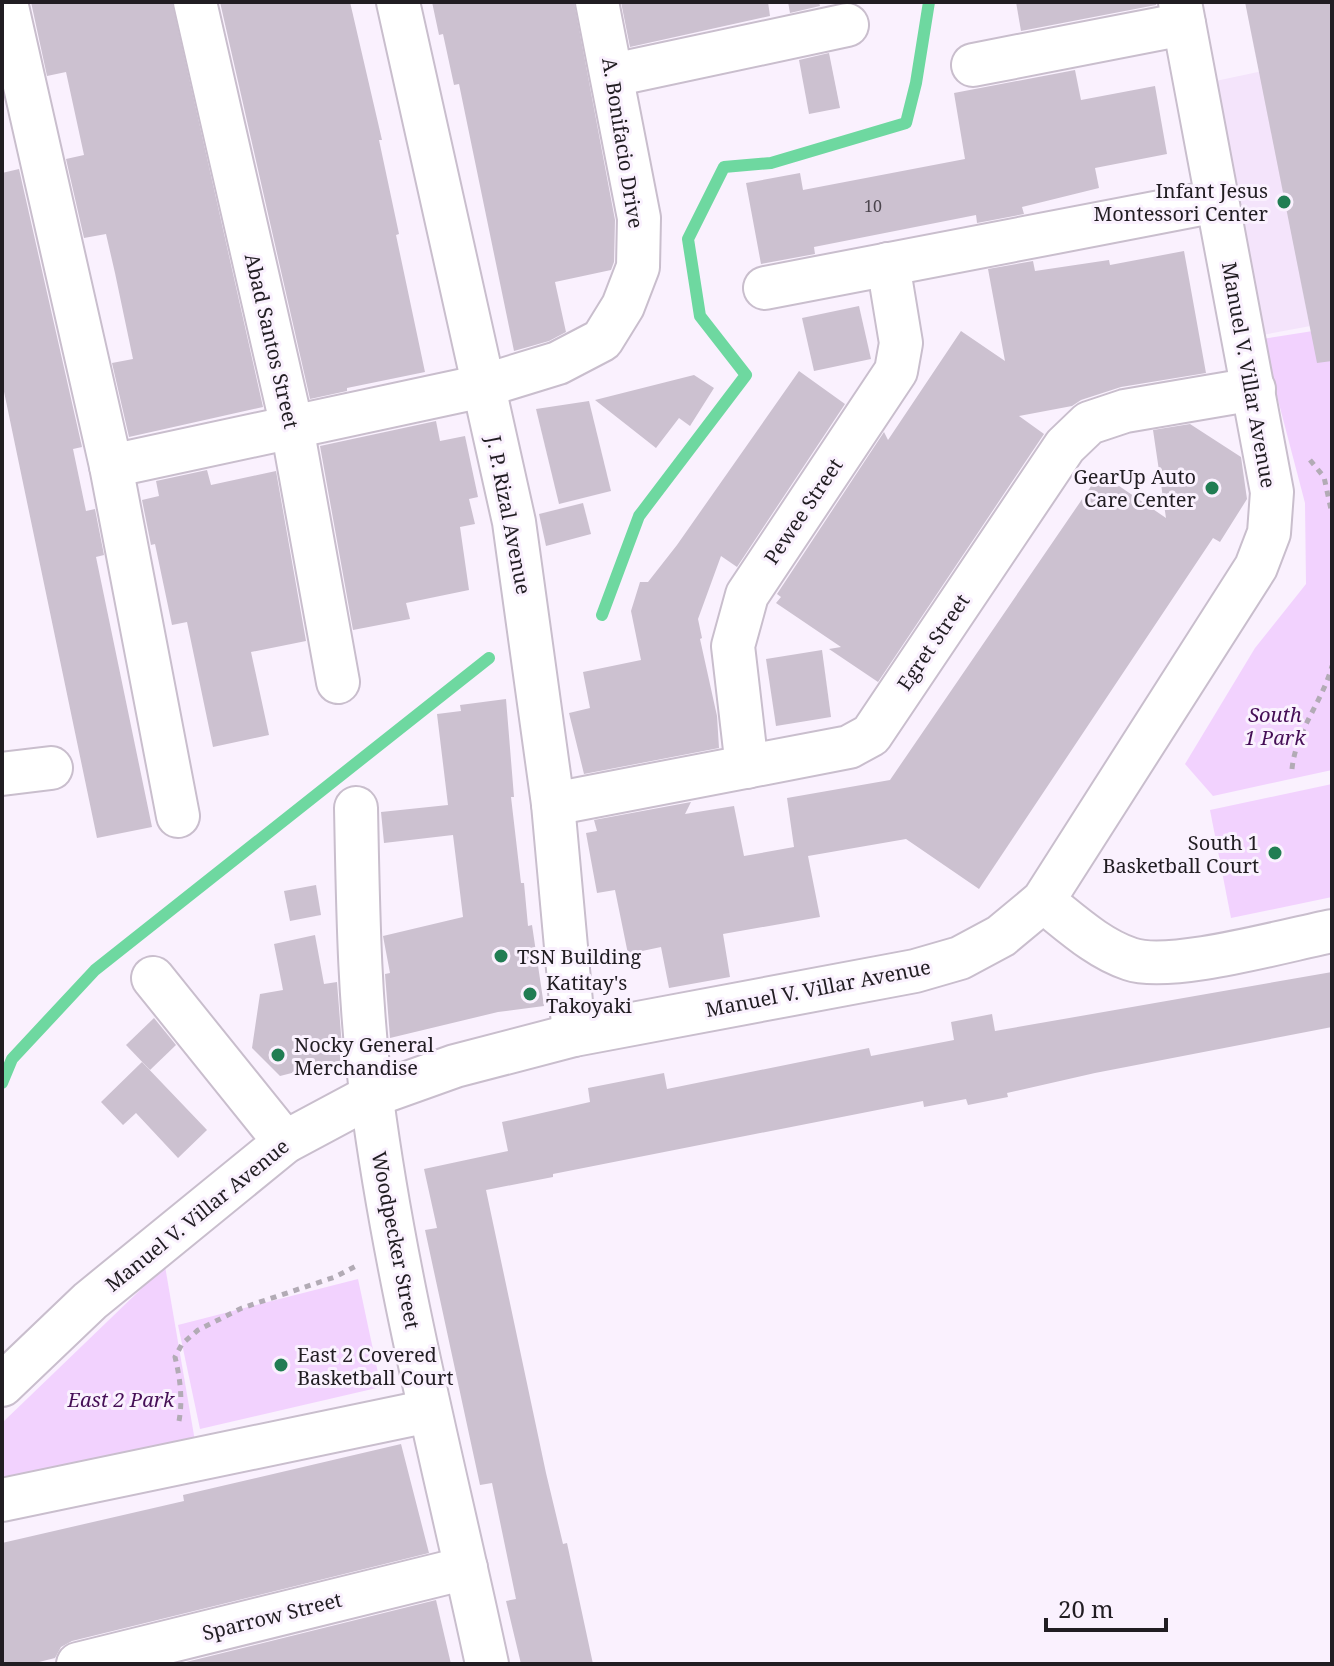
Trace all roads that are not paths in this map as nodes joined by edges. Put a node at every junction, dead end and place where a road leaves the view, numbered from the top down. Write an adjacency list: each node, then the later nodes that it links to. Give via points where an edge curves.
1 (6, 2): 15 (street)
2 (195, 2): 14 (street, Abad Santos Street)
3 (398, 2): 12 (street, J. P. Rizal Avenue)
4 (597, 2): 8 (street, A. Bonifacio Drive)
5 (1182, 13): 7 (street); 9 (street, Manuel V. Villar Avenue)
6 (847, 25): 8 (street)
7 (973, 65)
8 (613, 75): 12 (street, A. Bonifacio Drive, via 639,218 638,267 623,306 602,340 558,363)
9 (1217, 201): 10 (street); 13 (street, Manuel V. Villar Avenue)
10 (888, 264): 11 (street); 17 (street, Pewee Street, via 901,343 896,371 747,595 733,646)
11 (765, 288)
12 (483, 386): 14 (street, A. Bonifacio Drive); 20 (street, J. P. Rizal Avenue, via 514,522)
13 (1254, 389): 17 (street, Egret Street, via 1125,411 1089,423 1065,446 871,735 849,747); 23 (street, Manuel V. Villar Avenue, via 1272,492 1269,533 1256,567)
14 (292, 427): 15 (street, A. Bonifacio Drive); 16 (street, Abad Santos Street)
15 (111, 466): 22 (street)
16 (338, 682)
17 (747, 767): 20 (street, Egret Street)
18 (51, 768): 19 (street)
19 (2, 774)
20 (553, 804): 26 (street, J. P. Rizal Avenue)
21 (356, 808): 27 (street, Woodpecker Street, via 359,967)
22 (178, 816)
23 (1043, 901): 24 (street, via 1102,946 1133,960 1171,963); 26 (street, Manuel V. Villar Avenue, via 1001,936 960,958 915,971)
24 (1332, 931)
25 (153, 978): 28 (street)
26 (574, 1035): 27 (street, Manuel V. Villar Avenue, via 455,1066)
27 (371, 1096): 28 (street, Manuel V. Villar Avenue); 30 (street, Woodpecker Street)
28 (285, 1142): 29 (street, Manuel V. Villar Avenue, via 90,1301)
29 (2, 1385)
30 (429, 1411): 31 (street); 32 (street, Woodpecker Street)
31 (2, 1500)
32 (466, 1568): 33 (street, Sparrow Street); 34 (street, Woodpecker Street)
33 (78, 1664)
34 (487, 1664)

